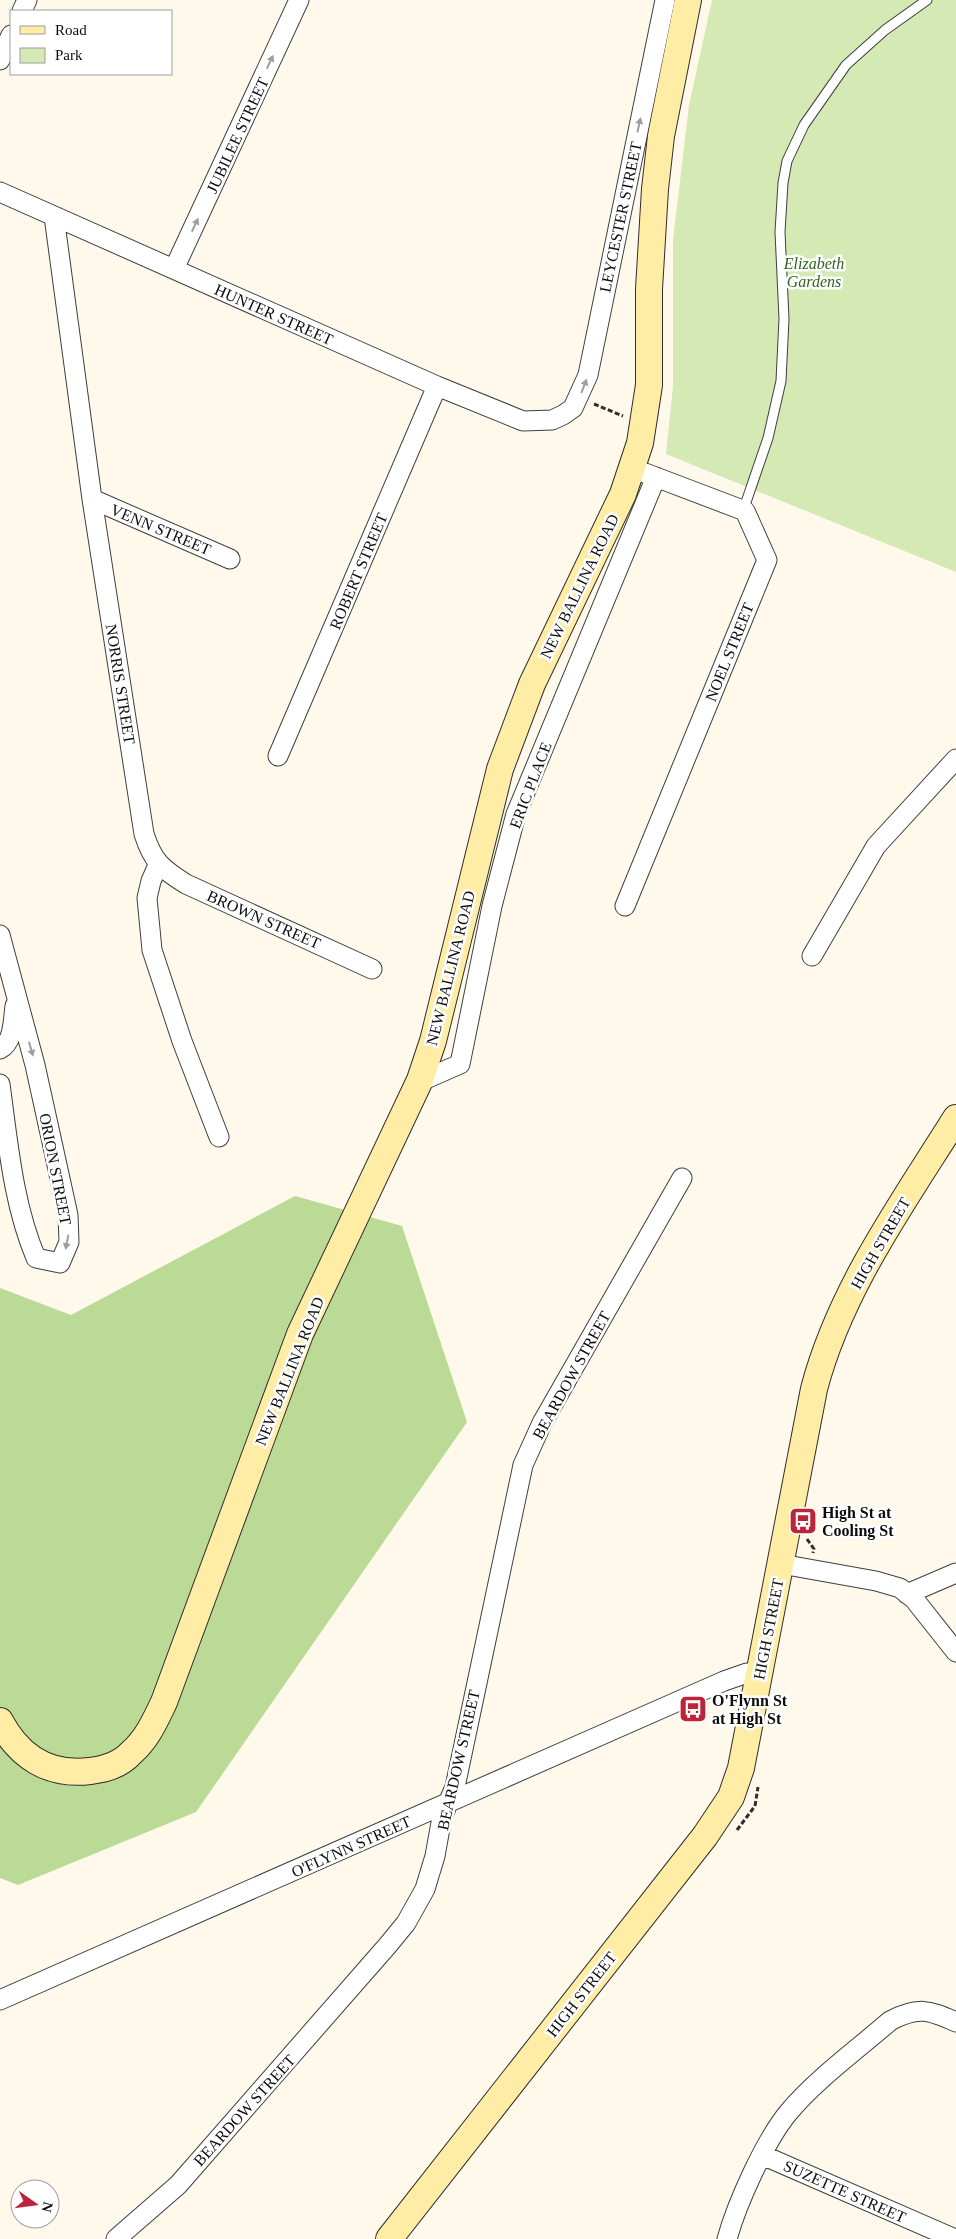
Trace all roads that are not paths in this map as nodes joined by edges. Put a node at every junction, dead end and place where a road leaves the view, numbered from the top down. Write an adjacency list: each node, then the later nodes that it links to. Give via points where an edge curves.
1 (299, 0): 9 (street, JUBILEE STREET, one-way to 1)
2 (664, 0): 11 (street, LEYCESTER STREET, one-way to 2, via 573,408 588,375)
3 (688, 0): 12 (street, NEW BALLINA ROAD, via 661,136 655,189 649,289 649,384 643,424)
4 (927, 0): 14 (lane, via 885,30 846,66 804,125 787,161 780,232 784,319 781,381 768,438)
5 (10, 37): 6 (street)
6 (0, 60)
7 (0, 192): 8 (street, HUNTER STREET)
8 (54, 216): 9 (street, HUNTER STREET); 13 (street, NORRIS STREET)
9 (174, 270): 10 (street, HUNTER STREET)
10 (437, 386): 11 (street, HUNTER STREET, via 523,421); 16 (street, ROBERT STREET)
11 (552, 420)
12 (644, 473): 14 (street); 25 (street, NEW BALLINA ROAD, via 623,494 532,684 500,769 433,1040); 25 (street, ERIC PLACE, via 516,814 492,906 460,1064)
13 (92, 499): 15 (street, VENN STREET); 18 (street, NORRIS STREET, via 144,834)
14 (743, 511): 19 (street, NOEL STREET, via 767,560)
15 (230, 559)
16 (278, 756)
17 (956, 759): 21 (street, via 876,846)
18 (158, 865): 22 (street, BROWN STREET, via 186,884); 28 (street, via 148,898 152,950)
19 (625, 906)
20 (0, 935): 23 (street, ORION STREET)
21 (812, 956)
22 (372, 968)
23 (16, 997): 24 (street, via 12,1033 5,1047); 26 (street, ORION STREET, one-way to 26, via 35,1065 68,1215 69,1242 60,1263 36,1258 25,1231)
24 (0, 1049)
25 (419, 1082): 35 (street, NEW BALLINA ROAD, via 300,1334 168,1693 150,1731 131,1754 108,1768 79,1772 52,1769 28,1756 9,1738)
26 (0, 1084)
27 (956, 1118): 30 (street, HIGH STREET, via 869,1257 822,1358)
28 (219, 1137)
29 (682, 1178): 36 (street, BEARDOW STREET, via 542,1422 523,1465 454,1787)
30 (781, 1564): 32 (street, via 890,1584); 34 (street, HIGH STREET)
31 (956, 1573): 32 (street)
32 (908, 1594): 33 (street)
33 (956, 1652)
34 (759, 1674): 36 (street, O'FLYNN STREET, via 747,1673 724,1681); 41 (street, HIGH STREET, via 737,1783 721,1815)
35 (0, 1721)
36 (447, 1804): 37 (street, O'FLYNN STREET); 40 (street, BEARDOW STREET, via 431,1872 418,1905 406,1924 178,2185)
37 (0, 2000)
38 (956, 2022): 39 (street, via 920,2010 910,2011 890,2021 802,2098 775,2132)
39 (762, 2155): 42 (street); 43 (street, SUZETTE STREET)
40 (116, 2239)
41 (389, 2239)
42 (727, 2239)
43 (955, 2239)

